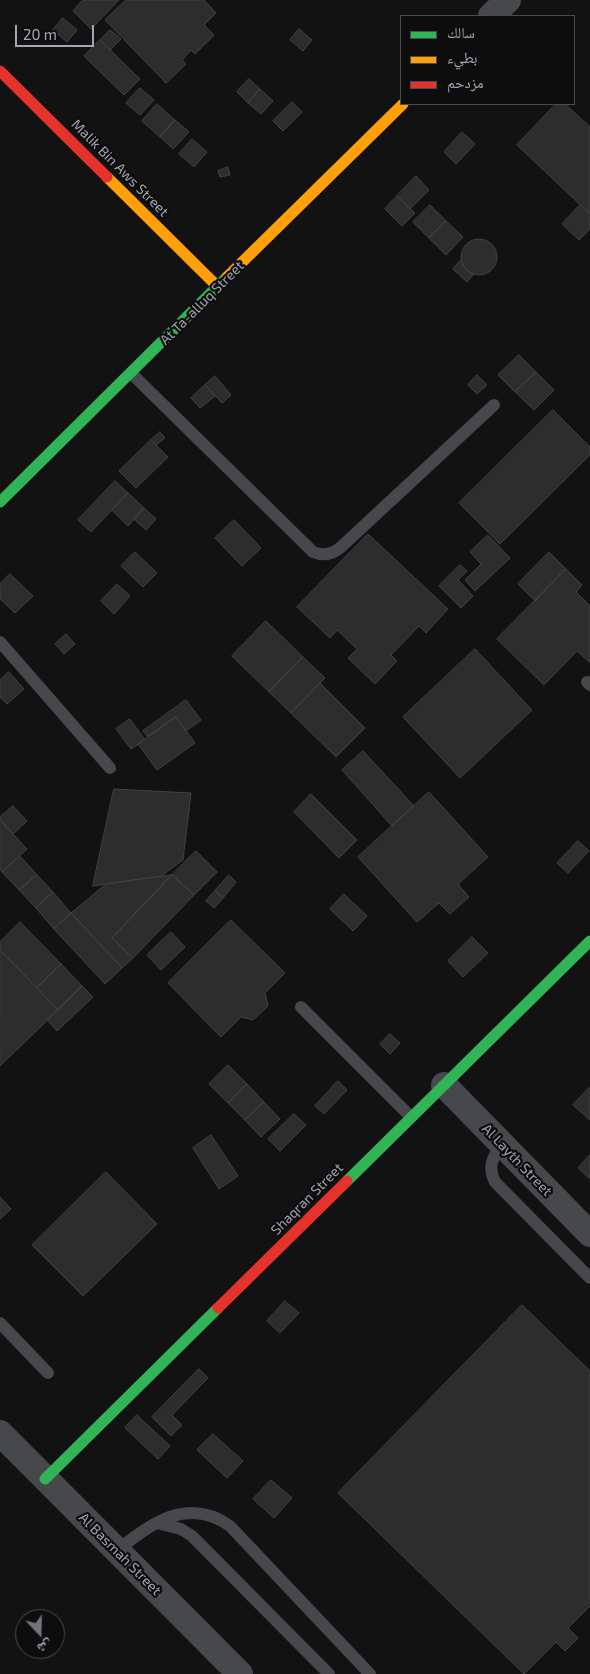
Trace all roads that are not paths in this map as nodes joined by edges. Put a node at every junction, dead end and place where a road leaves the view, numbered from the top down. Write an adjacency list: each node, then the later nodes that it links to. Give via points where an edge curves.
1 (508, 0): 2 (street)
2 (492, 15)
3 (0, 71): 5 (street, Malik Bin Aws Street)
4 (402, 105): 5 (street, At Ta-alluq Street)
5 (218, 286): 6 (street, At Ta-alluq Street)
6 (131, 373): 7 (lane, via 312,552 320,555 341,548); 8 (street, At Ta-alluq Street)
7 (494, 405)
8 (0, 502)
9 (0, 642): 10 (lane)
10 (110, 768)
11 (590, 941): 13 (street, Shaqran Street)
12 (301, 1007): 14 (lane)
13 (444, 1085): 14 (street, Shaqran Street); 15 (street, Al Layth Street)
14 (411, 1117): 21 (street, Shaqran Street)
15 (502, 1144): 16 (street, Al Layth Street); 17 (lane, via 492,1158 495,1182)
16 (590, 1234)
17 (590, 1278)
18 (0, 1324): 19 (lane)
19 (48, 1373)
20 (0, 1433): 21 (street, Al Basmah Street)
21 (45, 1479): 23 (street, Al Basmah Street)
22 (155, 1523): 23 (lane); 25 (lane, via 181,1529 192,1536); 26 (lane, via 184,1513 198,1513 220,1519 230,1526)
23 (117, 1551): 24 (street, Al Basmah Street)
24 (240, 1674)
25 (329, 1674)
26 (370, 1674)

